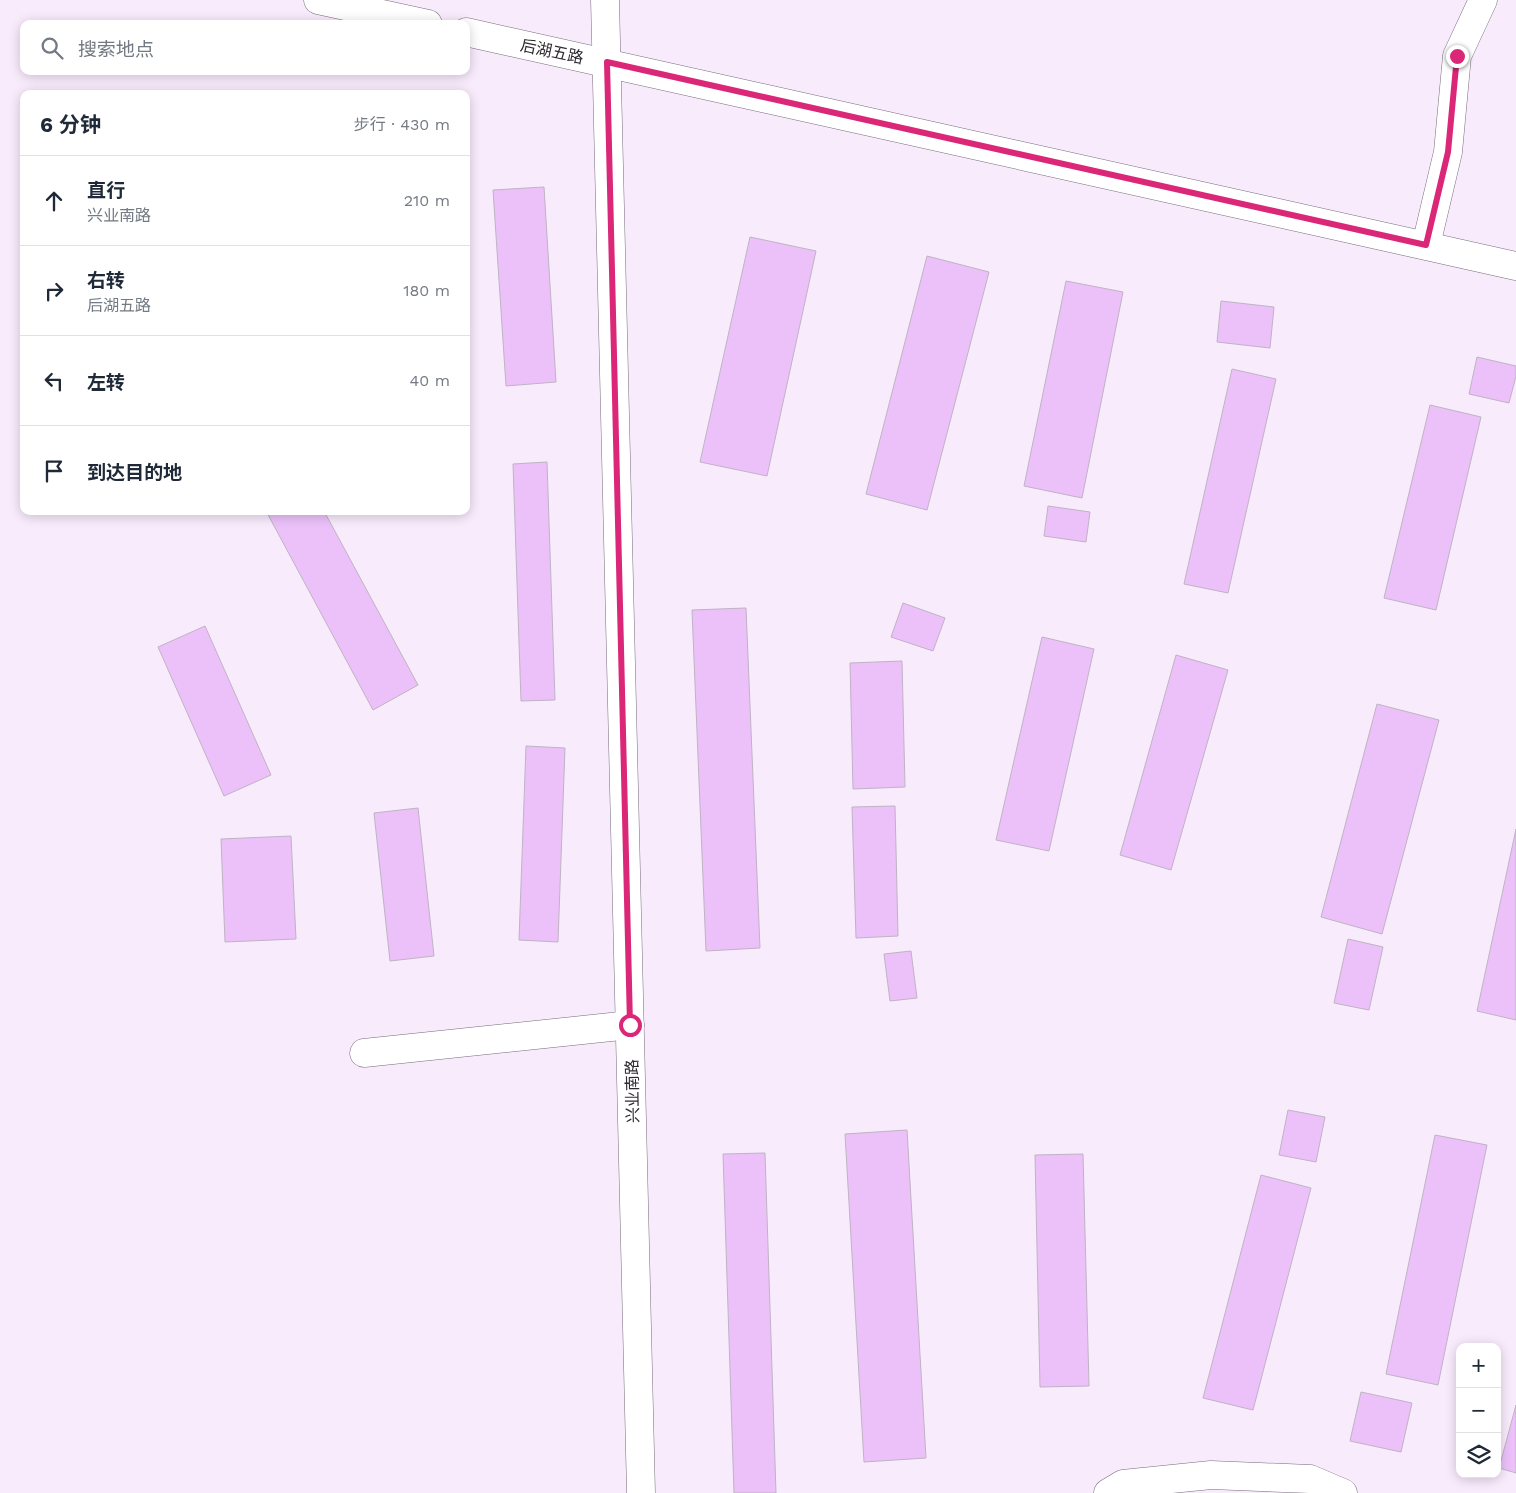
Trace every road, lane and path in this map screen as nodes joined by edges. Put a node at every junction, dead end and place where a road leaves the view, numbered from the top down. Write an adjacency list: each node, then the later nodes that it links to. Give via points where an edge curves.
1 (318, 0): 4 (street)
2 (605, 0): 6 (street, 兴业南路)
3 (1483, 0): 7 (street, via 1457,56 1448,152)
4 (410, 20)
5 (470, 33): 6 (street, 后湖五路)
6 (607, 62): 7 (street, 后湖五路); 9 (street, 兴业南路)
7 (1426, 245): 8 (street, 后湖五路)
8 (1516, 266)
9 (630, 1025): 10 (street); 11 (street, 兴业南路)
10 (364, 1052)
11 (641, 1493)
12 (1108, 1493): 13 (street, via 1123,1484 1211,1475 1310,1479)
13 (1343, 1493)

